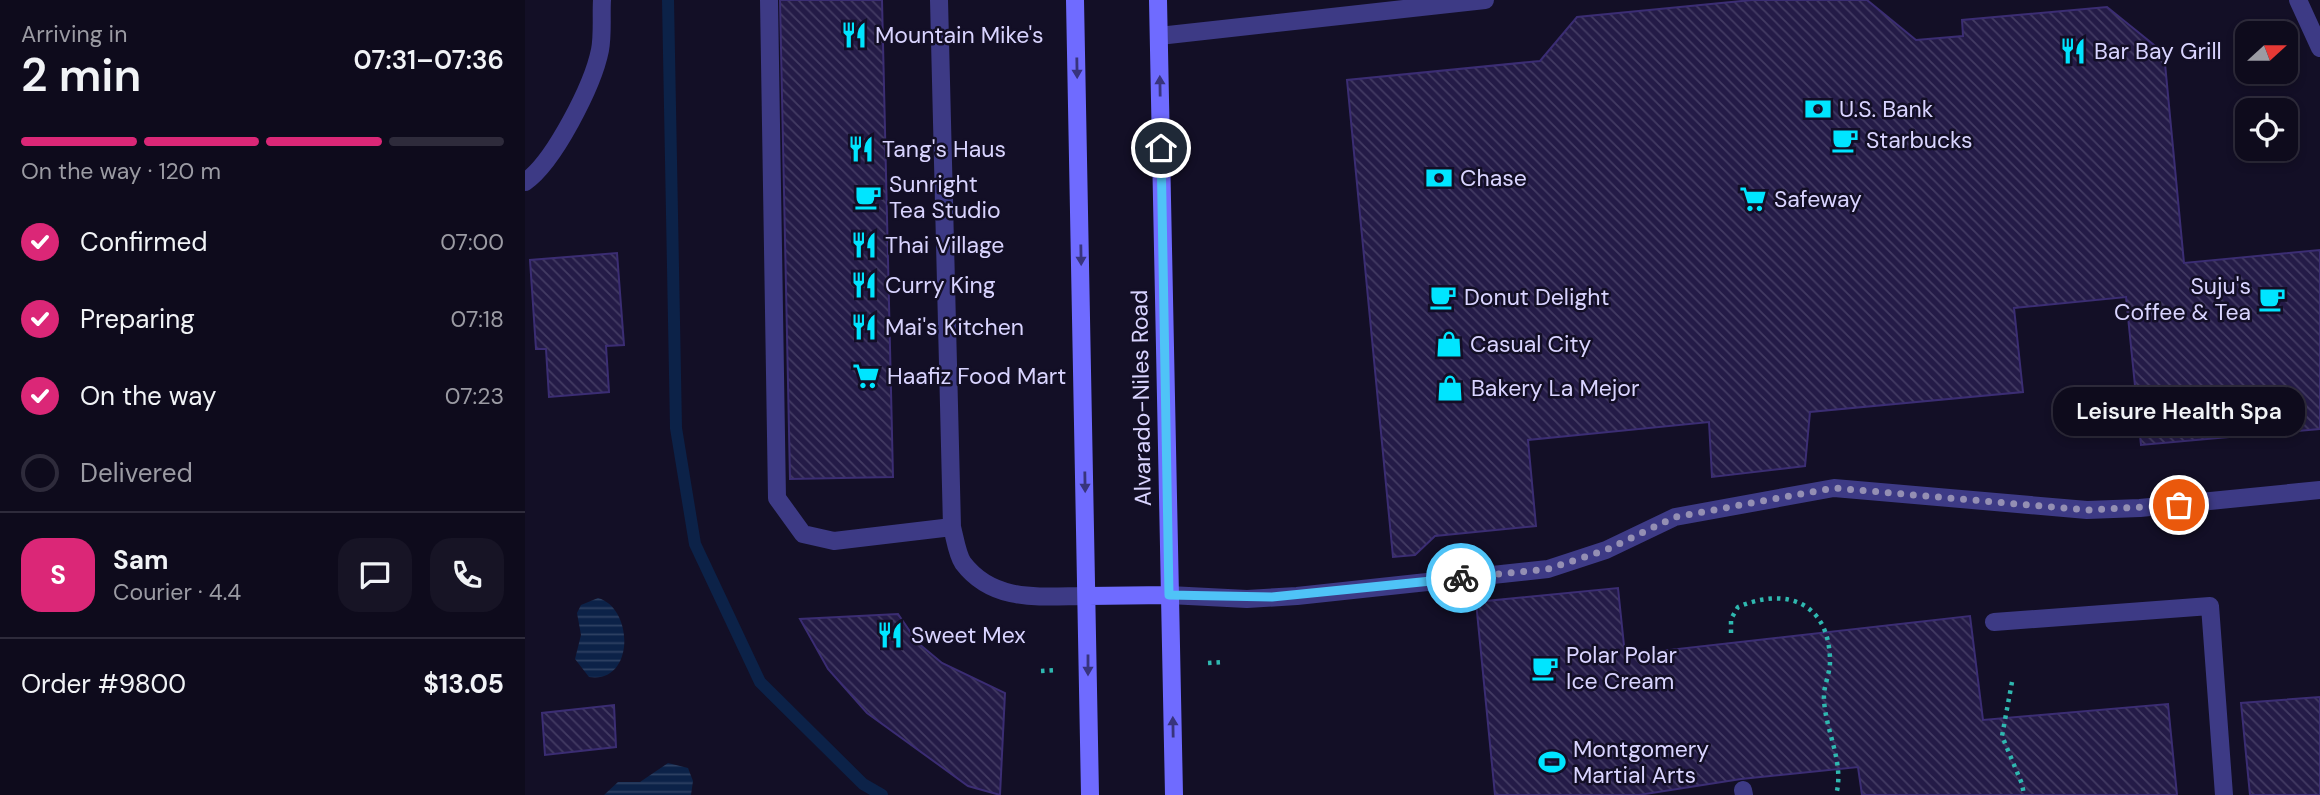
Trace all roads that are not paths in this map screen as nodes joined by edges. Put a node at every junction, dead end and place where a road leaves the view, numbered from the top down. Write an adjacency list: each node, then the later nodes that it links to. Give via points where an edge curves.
1 (602, 0): 10 (lane, via 600,50 574,117 539,172)
2 (769, 0): 12 (lane, via 777,498 803,534 834,541)
3 (939, 0): 12 (lane)
4 (1075, 0): 14 (main road, one-way to 14)
5 (1158, 0): 8 (main road, Alvarado-Niles Road)
6 (1485, 0): 8 (lane)
7 (2298, 0): 9 (lane)
8 (1159, 36): 13 (main road, Alvarado-Niles Road, one-way to 8)
9 (2320, 48)
10 (525, 182)
11 (2320, 490): 13 (lane, via 2087,510 1834,488 1675,517 1606,550 1548,569 1297,596)
12 (952, 527): 14 (lane, via 962,561 985,584 1014,597)
13 (1169, 595): 14 (main road); 17 (main road, Alvarado-Niles Road, one-way to 13)
14 (1088, 596): 16 (main road, one-way to 16)
15 (1994, 622): 18 (lane, via 2210,606)
16 (1090, 795)
17 (1174, 795)
18 (2224, 795)

